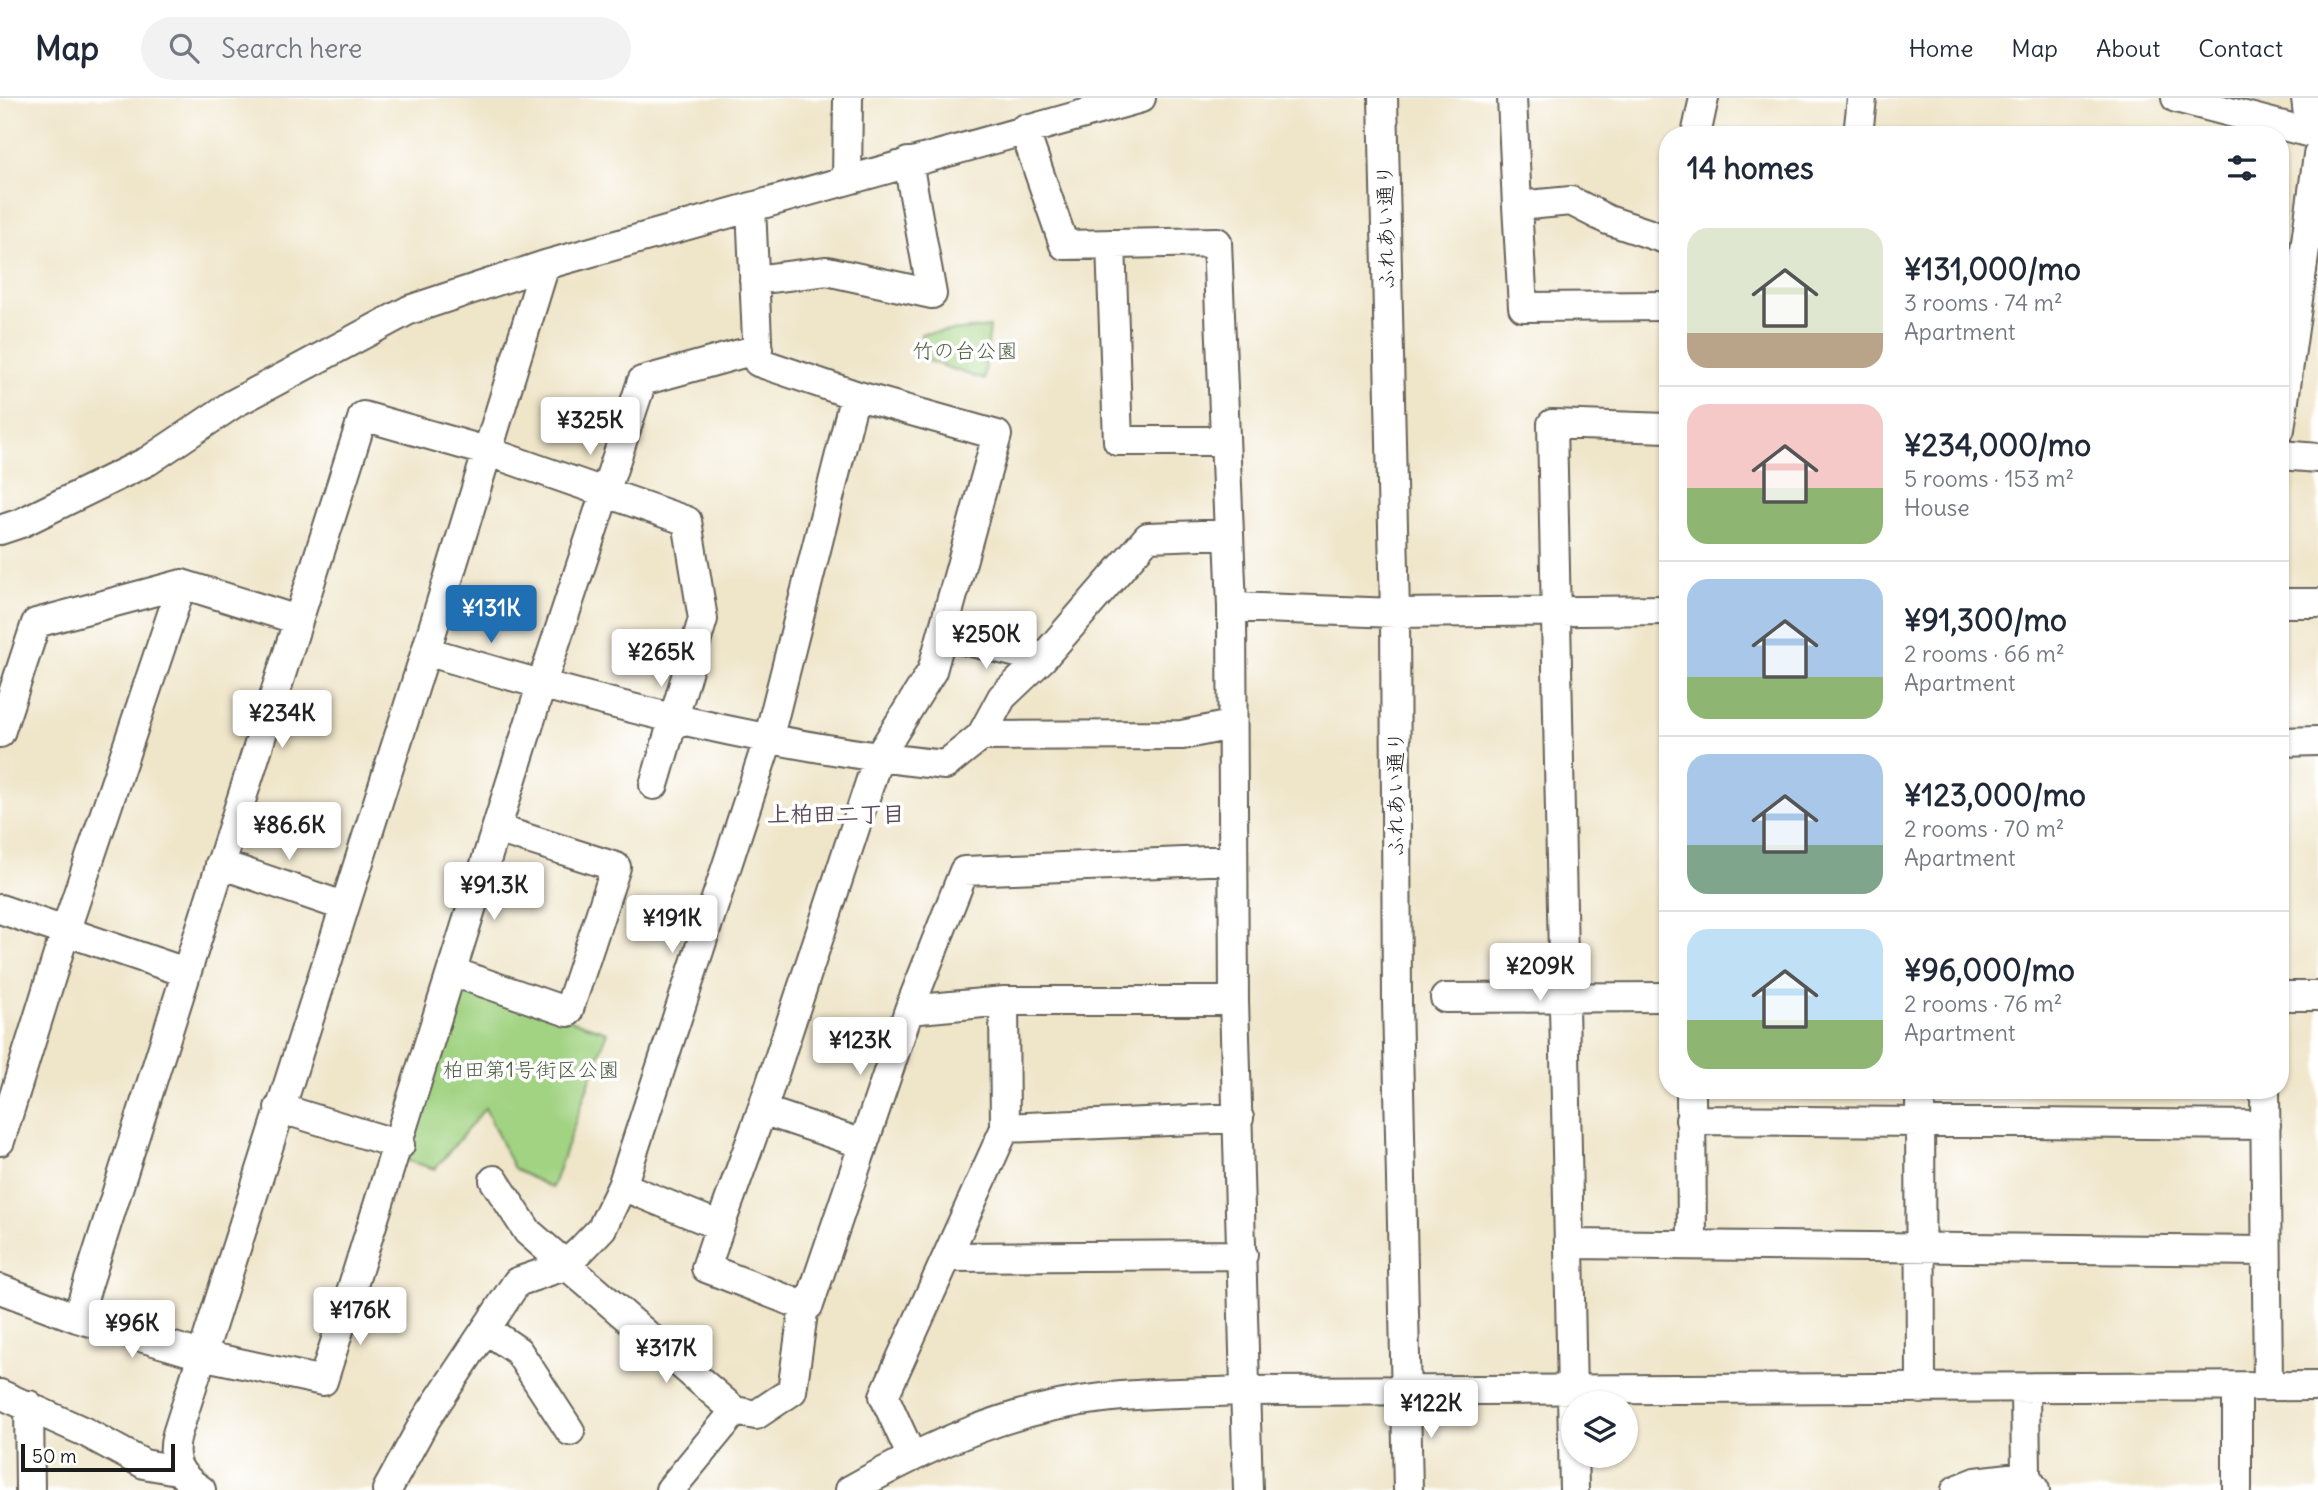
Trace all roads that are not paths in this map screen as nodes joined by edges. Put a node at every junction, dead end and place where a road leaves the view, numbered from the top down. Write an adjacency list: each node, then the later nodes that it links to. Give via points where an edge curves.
1 (848, 98): 16 (street)
2 (1141, 98): 12 (street)
3 (1383, 98): 41 (street, ふれあい通り)
4 (1512, 98): 17 (street)
5 (1704, 98): 9 (street)
6 (1863, 98): 10 (street)
7 (2176, 98): 11 (street)
8 (2306, 98): 14 (street)
9 (1698, 126)
10 (1859, 126)
11 (2267, 126)
12 (1024, 129): 15 (street); 21 (street, via 1064,245)
13 (2289, 133): 14 (street)
14 (2315, 141): 20 (street)
15 (908, 162): 16 (street); 23 (street, via 932,294 827,271)
16 (847, 180): 18 (street)
17 (1517, 206): 19 (street, via 1571,201 1608,220); 24 (street, via 1523,307)
18 (751, 207): 22 (street); 23 (street)
19 (1659, 237)
20 (2294, 237): 25 (street)
21 (1111, 244): 29 (street, via 1217,242); 29 (street, via 1118,442)
22 (545, 265): 30 (street); 34 (street, via 409,310 233,404 148,461)
23 (754, 280): 26 (street)
24 (1659, 306)
25 (2289, 306)
26 (758, 349): 27 (street, via 758,362); 33 (street, via 642,381)
27 (855, 394): 44 (street, via 997,435); 52 (street)
28 (1659, 428): 42 (street, via 1552,424)
29 (1224, 440): 35 (street)
30 (486, 452): 33 (street); 43 (street, via 363,416); 45 (street)
31 (2289, 456): 32 (street)
32 (2318, 458)
33 (604, 493): 47 (street); 48 (street, via 687,521 703,620)
34 (0, 530)
35 (1229, 534): 39 (street); 46 (street, via 1148,537)
36 (181, 584): 43 (street); 50 (street, via 36,623); 62 (street)
37 (2289, 603): 38 (street)
38 (2318, 603)
39 (1231, 607): 41 (street); 49 (street)
40 (1659, 610): 42 (street)
41 (1395, 613): 42 (street); 109 (street, ふれあい通り, via 1396,1001)
42 (1557, 613): 67 (street)
43 (298, 620): 59 (street)
44 (942, 635): 46 (street); 55 (street, via 932,671)
45 (426, 651): 47 (street); 60 (street)
46 (1042, 659): 51 (street, via 1002,697)
47 (541, 686): 48 (street); 57 (street)
48 (674, 718): 52 (street); 56 (street)
49 (1231, 725): 51 (street, via 1182,735); 58 (street)
50 (0, 733)
51 (981, 736): 55 (street, via 945,765)
52 (768, 740): 55 (street); 87 (street)
53 (2318, 741): 54 (street)
54 (2289, 742)
55 (878, 758): 77 (street)
56 (654, 785)
57 (497, 829): 64 (street); 64 (street, via 616,867 568,1012)
58 (1232, 860): 71 (street); 72 (street, via 964,871)
59 (220, 864): 60 (street); 63 (street)
60 (343, 906): 76 (street)
61 (0, 909): 62 (street)
62 (65, 932): 63 (street); 83 (street)
63 (185, 972): 98 (street)
64 (453, 972): 85 (street)
65 (2289, 996): 66 (street)
66 (2318, 996)
67 (1564, 997): 68 (street); 69 (street); 89 (street)
68 (1659, 997)
69 (1445, 998)
70 (1004, 1001): 71 (street); 72 (street); 82 (street)
71 (1234, 1001): 78 (street)
72 (909, 1010): 84 (street)
73 (1691, 1099): 79 (street)
74 (1920, 1099): 80 (street)
75 (2265, 1099): 81 (street)
76 (279, 1108): 85 (street); 100 (street)
77 (762, 1110): 84 (street); 88 (street)
78 (1239, 1118): 82 (street); 93 (street)
79 (1690, 1120): 80 (street); 90 (street)
80 (1920, 1122): 81 (street); 91 (street)
81 (2266, 1125): 92 (street)
82 (1005, 1128): 94 (street)
83 (0, 1140)
84 (863, 1144): 97 (street, via 812,1301)
85 (400, 1145): 100 (street, via 323,1381)
86 (494, 1180): 95 (street, via 528,1232)
87 (622, 1186): 88 (street); 95 (street, via 602,1228)
88 (720, 1226): 97 (street, via 706,1268)
89 (1569, 1244): 90 (street); 107 (street)
90 (1692, 1245): 91 (street)
91 (1921, 1247): 92 (street); 105 (street)
92 (2266, 1251): 101 (street)
93 (1243, 1255): 94 (street); 106 (street)
94 (947, 1257): 115 (street, via 884,1396)
95 (564, 1266): 99 (street, via 517,1282); 113 (street)
96 (0, 1289): 98 (street)
97 (804, 1306): 113 (street, via 792,1391 756,1415)
98 (77, 1318): 100 (street)
99 (486, 1329): 114 (street, via 518,1351); 121 (street, via 426,1419)
100 (201, 1355): 117 (street)
101 (2268, 1386): 102 (street); 103 (street)
102 (2237, 1387): 104 (street); 128 (street)
103 (2318, 1387)
104 (2025, 1388): 105 (street); 118 (street)
105 (1921, 1389): 108 (street)
106 (1247, 1391): 109 (street); 115 (street, via 1071,1403 991,1423); 124 (street)
107 (1572, 1391)
108 (1638, 1391)
109 (1406, 1392): 110 (street); 125 (street, ふれあい通り)
110 (1561, 1392)
111 (0, 1394): 112 (street)
112 (29, 1405): 117 (street); 119 (street)
113 (735, 1411): 122 (street)
114 (570, 1431)
115 (911, 1455): 123 (street)
116 (1574, 1468): 126 (street)
117 (168, 1480): 120 (street)
118 (2031, 1483): 127 (street, via 1976,1482)
119 (30, 1490)
120 (201, 1490)
121 (387, 1490)
122 (670, 1490)
123 (850, 1490)
124 (1248, 1490)
125 (1408, 1490)
126 (1574, 1490)
127 (1956, 1490)
128 (2237, 1490)

